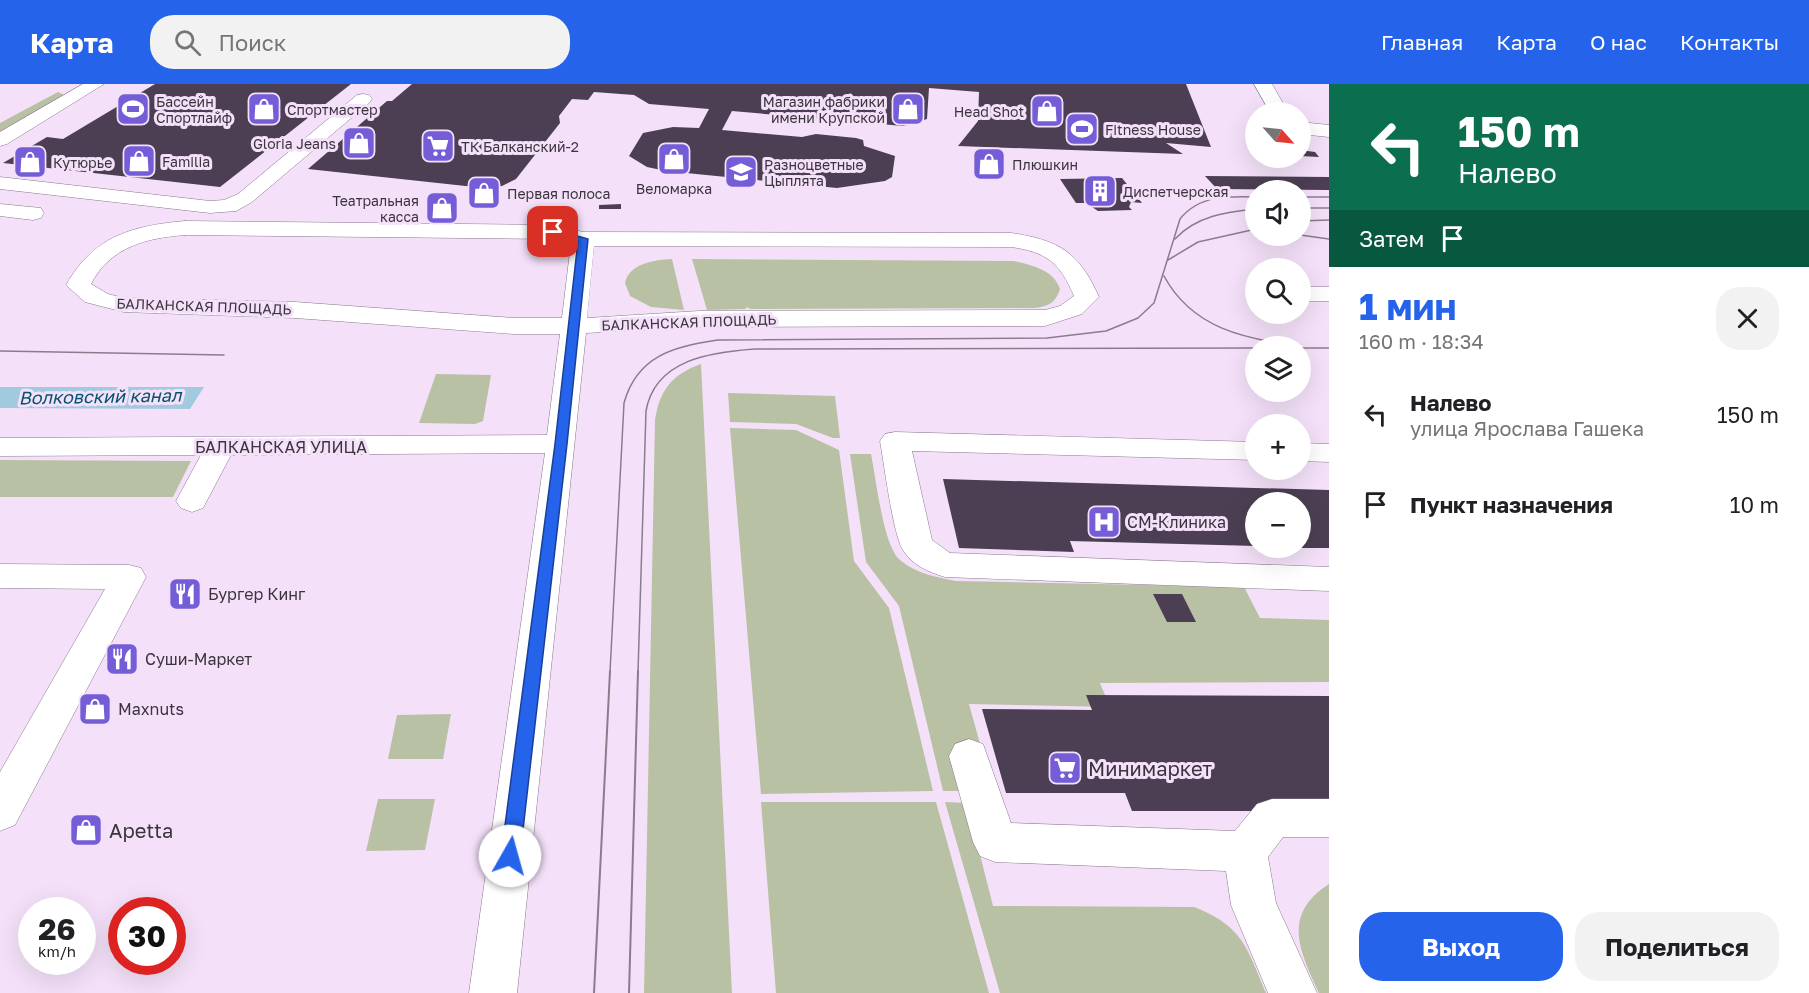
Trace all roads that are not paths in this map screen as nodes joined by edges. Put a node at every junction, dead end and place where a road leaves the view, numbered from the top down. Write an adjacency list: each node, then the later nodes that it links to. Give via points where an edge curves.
1 (95, 84): 7 (street)
2 (1263, 84): 4 (street)
3 (363, 99): 8 (street, via 245,198 228,206)
4 (1274, 102)
5 (1311, 129): 6 (street)
6 (1329, 130)
7 (0, 140)
8 (0, 183)
9 (0, 210): 10 (street)
10 (33, 213)
11 (583, 239): 14 (street); 14 (street, БАЛКАНСКАЯ ПЛОЩАДЬ, via 553,232 185,228 150,231 120,241 97,256 78,285 88,295 124,305); 14 (street, БАЛКАНСКАЯ ПЛОЩАДЬ, via 1024,242 1064,257 1087,297 1079,307 1065,314 1045,318 699,319)
12 (1311, 294): 13 (street)
13 (1329, 294)
14 (574, 326): 15 (street)
15 (561, 444): 16 (street, БАЛКАНСКАЯ УЛИЦА); 28 (street)
16 (220, 446): 17 (street, БАЛКАНСКАЯ УЛИЦА); 21 (street)
17 (0, 447)
18 (1245, 451): 23 (street, via 895,441 916,545 945,565)
19 (1311, 452): 20 (street)
20 (1329, 453)
21 (192, 501)
22 (0, 576): 25 (street, via 129,577)
23 (1329, 579)
24 (969, 756): 27 (street, via 995,842)
25 (0, 812)
26 (1329, 819): 27 (street, via 1272,818)
27 (1245, 852): 29 (street, via 1254,905)
28 (494, 993)
29 (1293, 993)

